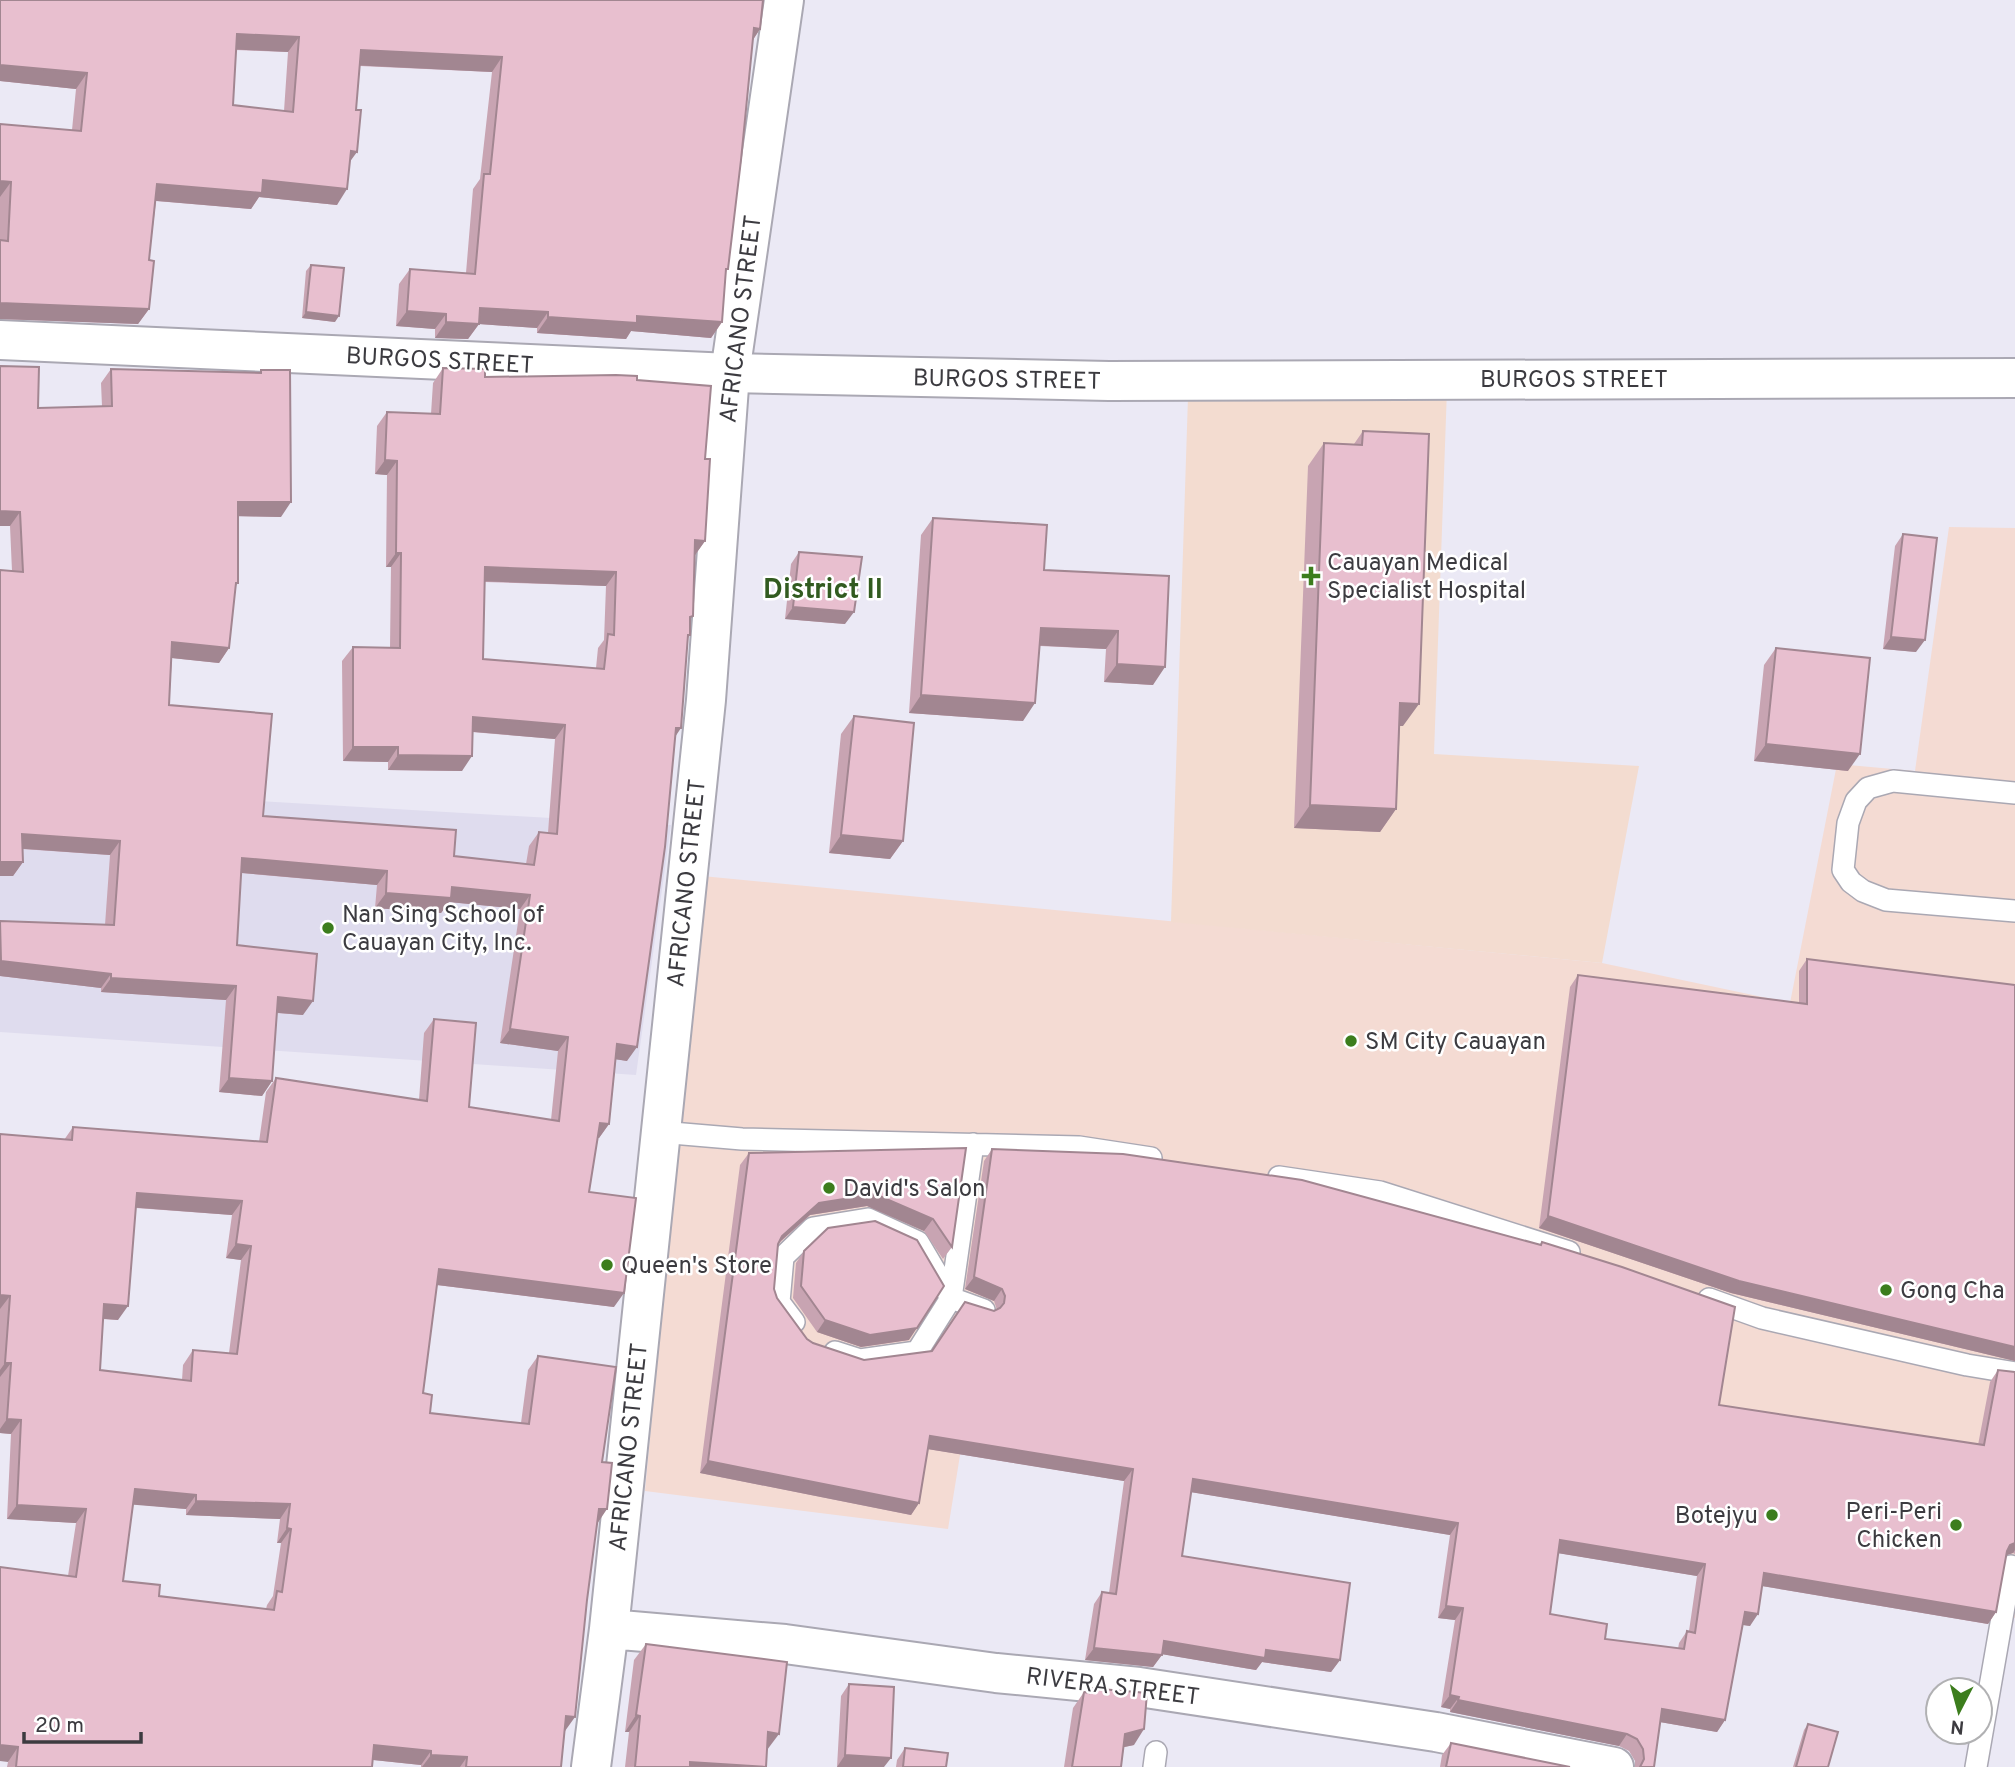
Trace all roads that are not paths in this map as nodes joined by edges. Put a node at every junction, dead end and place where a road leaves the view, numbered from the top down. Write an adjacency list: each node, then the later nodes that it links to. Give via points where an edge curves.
1 (783, 0): 3 (street, AFRICANO STREET)
2 (0, 340): 3 (street, BURGOS STREET)
3 (730, 373): 4 (street, BURGOS STREET, via 1109,381); 7 (street, AFRICANO STREET, via 706,700)
4 (2015, 378)
5 (2015, 793): 6 (lane, via 1893,780 1868,788 1848,823 1843,870 1863,891 1886,900)
6 (2015, 911)
7 (660, 1132): 8 (lane, via 742,1139); 17 (street, AFRICANO STREET)
8 (973, 1144): 9 (lane, via 1079,1147); 13 (lane)
9 (1172, 1161)
10 (1261, 1175): 11 (lane, via 1380,1192)
11 (1593, 1259)
12 (1689, 1292): 15 (lane, via 1762,1318)
13 (951, 1298): 13 (lane, via 918,1242 868,1219 813,1228 783,1256 779,1302 815,1345 860,1360 917,1352); 14 (lane)
14 (984, 1310)
15 (2015, 1373)
16 (2011, 1566): 20 (lane)
17 (609, 1629): 18 (street, AFRICANO STREET); 19 (street, RIVERA STREET, via 785,1644 1139,1687 1436,1732)
18 (591, 1767)
19 (1615, 1767)
20 (1976, 1767)

